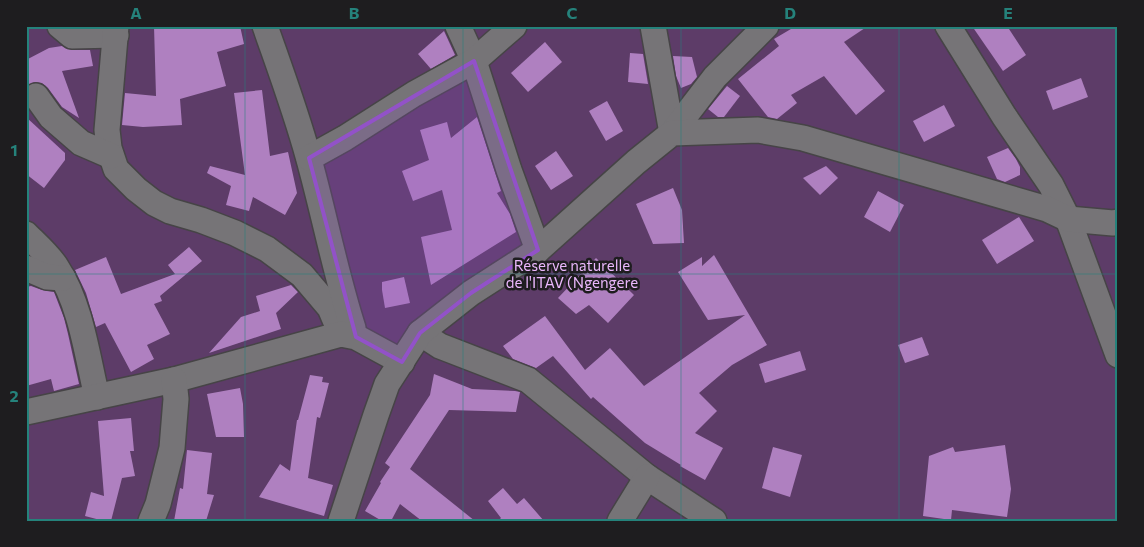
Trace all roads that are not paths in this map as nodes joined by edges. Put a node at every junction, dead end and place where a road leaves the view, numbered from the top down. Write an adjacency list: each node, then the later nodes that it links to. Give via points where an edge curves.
1 (60, 26): 8 (street, via 72,36)
2 (265, 26): 13 (street)
3 (458, 26): 9 (street)
4 (514, 26): 9 (street)
5 (653, 26): 11 (street)
6 (766, 26): 11 (street, via 715,77)
7 (948, 26): 14 (street, via 1051,185)
8 (116, 30): 12 (street, via 107,130)
9 (474, 61): 13 (street); 17 (street)
10 (36, 96): 12 (street, via 51,117 81,143)
11 (672, 133): 14 (street, via 758,130 803,138 1047,209); 17 (street)
12 (111, 156): 21 (street, via 116,168 154,203 235,233 267,249 302,275)
13 (309, 158): 21 (street, via 344,300)
14 (1068, 219): 15 (street); 22 (street)
15 (1118, 222)
16 (26, 234): 19 (street)
17 (538, 250): 20 (street, via 471,293)
18 (26, 268): 19 (street, via 47,277)
19 (63, 278): 25 (street, via 80,321)
20 (420, 333): 23 (street); 27 (street, via 440,346 528,380)
21 (349, 335): 23 (street); 24 (street)
22 (1118, 355)
23 (402, 362): 29 (street, via 387,384)
24 (174, 380): 25 (street); 28 (street, via 176,399 172,448)
25 (97, 397): 26 (street)
26 (26, 412)
27 (647, 477): 30 (street); 31 (street)
28 (151, 521)
29 (341, 521)
30 (620, 521)
31 (714, 521)

